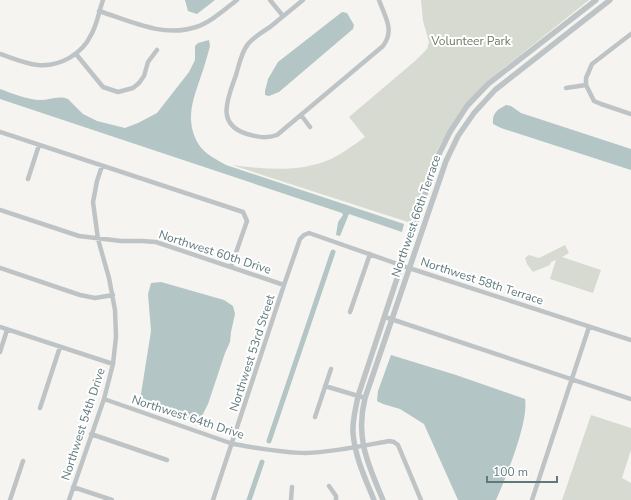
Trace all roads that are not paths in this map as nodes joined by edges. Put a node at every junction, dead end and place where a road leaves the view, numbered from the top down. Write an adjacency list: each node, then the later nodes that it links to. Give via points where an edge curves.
1 (103, 0): 8 (street)
2 (237, 0): 8 (street, via 211,20 178,31 147,27)
3 (270, 0): 9 (street)
4 (303, 0): 9 (street)
5 (378, 0): 17 (street, via 390,28 387,41)
6 (596, 0): 23 (street, Northwest 66th Terrace, via 488,84 467,106 437,158)
7 (610, 0): 24 (street, Northwest 66th Terrace, via 495,90 474,113 458,136 446,161)
8 (99, 11): 13 (street, via 92,35)
9 (283, 16): 17 (street, via 256,37 244,52 226,104 227,119 237,130 268,138 277,135)
10 (631, 34): 14 (street, via 592,64 586,78)
11 (157, 50): 13 (street, via 148,62 139,83 118,92 103,87)
12 (0, 54): 13 (street, via 38,65 51,65)
13 (76, 54)
14 (586, 86): 15 (street); 16 (street, via 594,101)
15 (566, 88)
16 (631, 114)
17 (301, 115): 18 (street)
18 (310, 128)
19 (0, 132): 20 (street)
20 (39, 145): 21 (street); 22 (street)
21 (102, 166): 27 (street, Northwest 54th Drive, via 93,202); 30 (street, via 243,212 247,222)
22 (28, 179)
23 (423, 200): 24 (street); 29 (street, Northwest 66th Terrace)
24 (431, 203): 32 (street, Northwest 66th Terrace)
25 (0, 210): 27 (street, Northwest 60th Drive, via 79,236)
26 (304, 235): 28 (street, Northwest 58th Terrace, via 309,233); 33 (street, Northwest 53rd Street, via 300,239)
27 (98, 239): 30 (street, Northwest 60th Drive, via 156,242); 34 (street, Northwest 54th Drive)
28 (370, 254): 29 (street, Northwest 58th Terrace); 35 (street)
29 (402, 265): 32 (street, Northwest 58th Terrace); 36 (street, Northwest 66th Terrace)
30 (231, 267): 33 (street, Northwest 60th Drive)
31 (0, 268): 34 (street, via 80,295 95,298)
32 (409, 268): 37 (street, Northwest 66th Terrace); 38 (street, Northwest 58th Terrace)
33 (284, 284): 55 (street, Northwest 53rd Street)
34 (113, 296): 44 (street, Northwest 54th Drive, via 116,337)
35 (350, 312)
36 (384, 317): 37 (street); 48 (street, Northwest 66th Terrace)
37 (392, 319): 46 (street); 49 (street, Northwest 66th Terrace)
38 (589, 326): 41 (street, Northwest 58th Terrace); 46 (street)
39 (0, 327): 40 (street)
40 (7, 330): 42 (street); 43 (street)
41 (631, 340)
42 (60, 347): 44 (street); 52 (street)
43 (0, 352)
44 (112, 364): 50 (street, Northwest 54th Drive)
45 (331, 369): 47 (street)
46 (572, 380): 51 (street); 72 (street)
47 (325, 386): 48 (street); 53 (street)
48 (358, 396): 49 (street); 57 (street, Northwest 66th Terrace, via 353,432)
49 (365, 398): 56 (street, Northwest 66th Terrace, via 361,431)
50 (104, 399): 54 (street, Northwest 54th Drive); 55 (street, Northwest 64th Drive)
51 (631, 399)
52 (40, 408)
53 (315, 417)
54 (92, 434): 58 (street); 61 (street, Northwest 54th Drive)
55 (232, 444): 57 (street, Northwest 64th Drive, via 280,452); 66 (street, Northwest 53rd Street)
56 (363, 446): 57 (street, Northwest 64th Drive); 70 (street, Northwest 66th Terrace); 71 (street, Northwest 64th Drive, via 389,441 398,445)
57 (355, 447): 69 (street, Northwest 66th Terrace)
58 (168, 460)
59 (23, 461): 63 (street)
60 (329, 486): 68 (street)
61 (73, 487): 64 (street, Northwest 54th Drive); 65 (street)
62 (292, 487): 67 (street)
63 (10, 500)
64 (69, 500)
65 (112, 500)
66 (213, 500)
67 (291, 500)
68 (336, 500)
69 (374, 500)
70 (383, 500)
71 (421, 500)
72 (532, 500)

